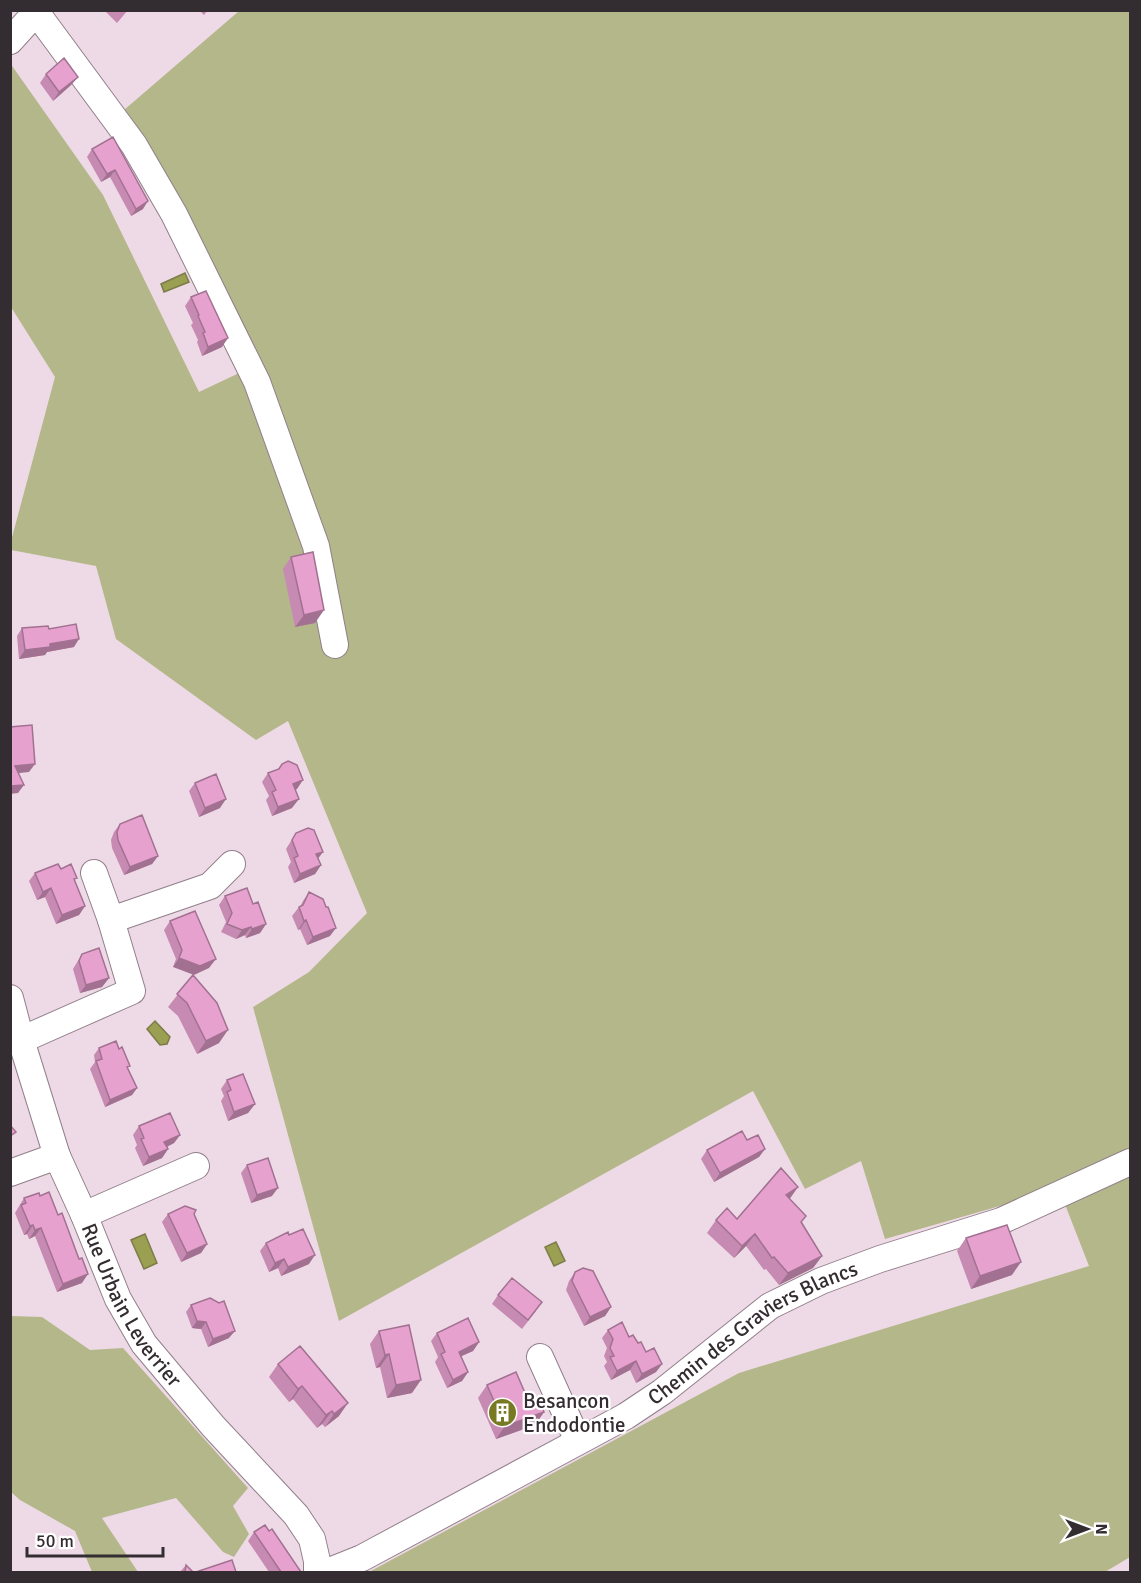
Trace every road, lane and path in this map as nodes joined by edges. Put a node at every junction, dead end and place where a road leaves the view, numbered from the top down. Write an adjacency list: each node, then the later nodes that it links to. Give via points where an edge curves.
1 (37, 11): 2 (street); 3 (street, via 134,145 179,225 257,382 316,546)
2 (10, 41)
3 (335, 645)
4 (232, 864): 6 (street, via 210,886)
5 (94, 873): 6 (street)
6 (111, 920): 8 (street, via 132,991)
7 (10, 998): 8 (street, Rue Urbain Leverrier)
8 (21, 1041): 9 (street, Rue Urbain Leverrier)
9 (57, 1156): 12 (street); 13 (street, Rue Urbain Leverrier)
10 (1131, 1162): 15 (street, Chemin des Graviers Blancs, via 1001,1221 821,1281 770,1306 662,1392)
11 (196, 1166): 13 (street)
12 (10, 1173)
13 (84, 1215): 16 (street, Rue Urbain Leverrier, via 118,1299 144,1344 296,1515 312,1539)
14 (540, 1358): 15 (street)
15 (578, 1442): 17 (street, Chemin des Graviers Blancs, via 362,1558)
16 (317, 1572)
17 (327, 1572)

